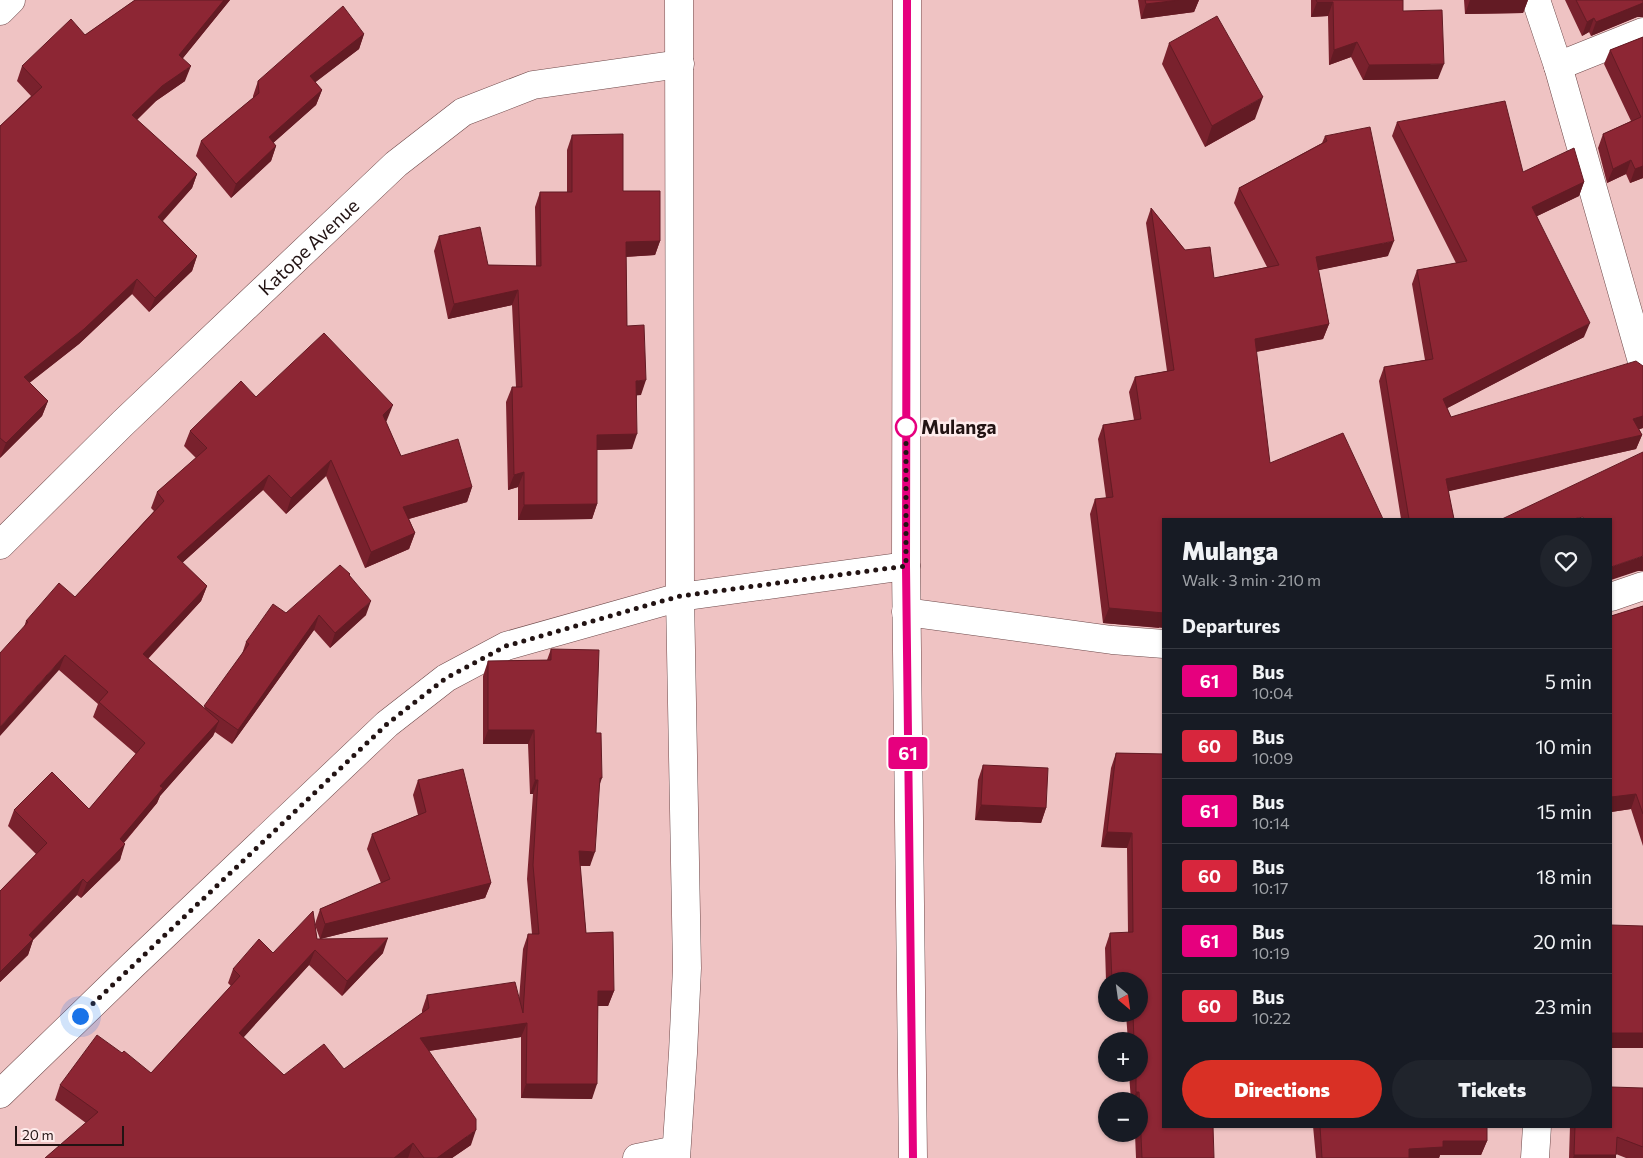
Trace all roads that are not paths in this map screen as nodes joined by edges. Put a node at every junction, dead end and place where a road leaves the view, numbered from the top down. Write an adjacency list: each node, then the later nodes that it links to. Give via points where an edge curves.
1 (11, 0): 5 (street)
2 (679, 0): 7 (street)
3 (907, 0): 11 (street)
4 (1536, 0): 8 (street)
5 (0, 10)
6 (1643, 32): 8 (street)
7 (680, 64): 10 (street, Katope Avenue, via 533,85 463,112 389,171); 13 (street)
8 (1558, 66): 9 (street)
9 (1643, 365)
10 (0, 545)
11 (906, 566): 13 (street); 15 (street)
12 (1643, 586): 14 (street)
13 (680, 596): 17 (street, via 506,646 446,678 387,724); 19 (street, via 687,968)
14 (1612, 597)
15 (906, 612): 16 (street); 21 (street)
16 (1162, 644)
17 (0, 1094)
18 (1537, 1128): 22 (street)
19 (676, 1154): 20 (street)
20 (636, 1158)
21 (913, 1158)
22 (1535, 1158)

